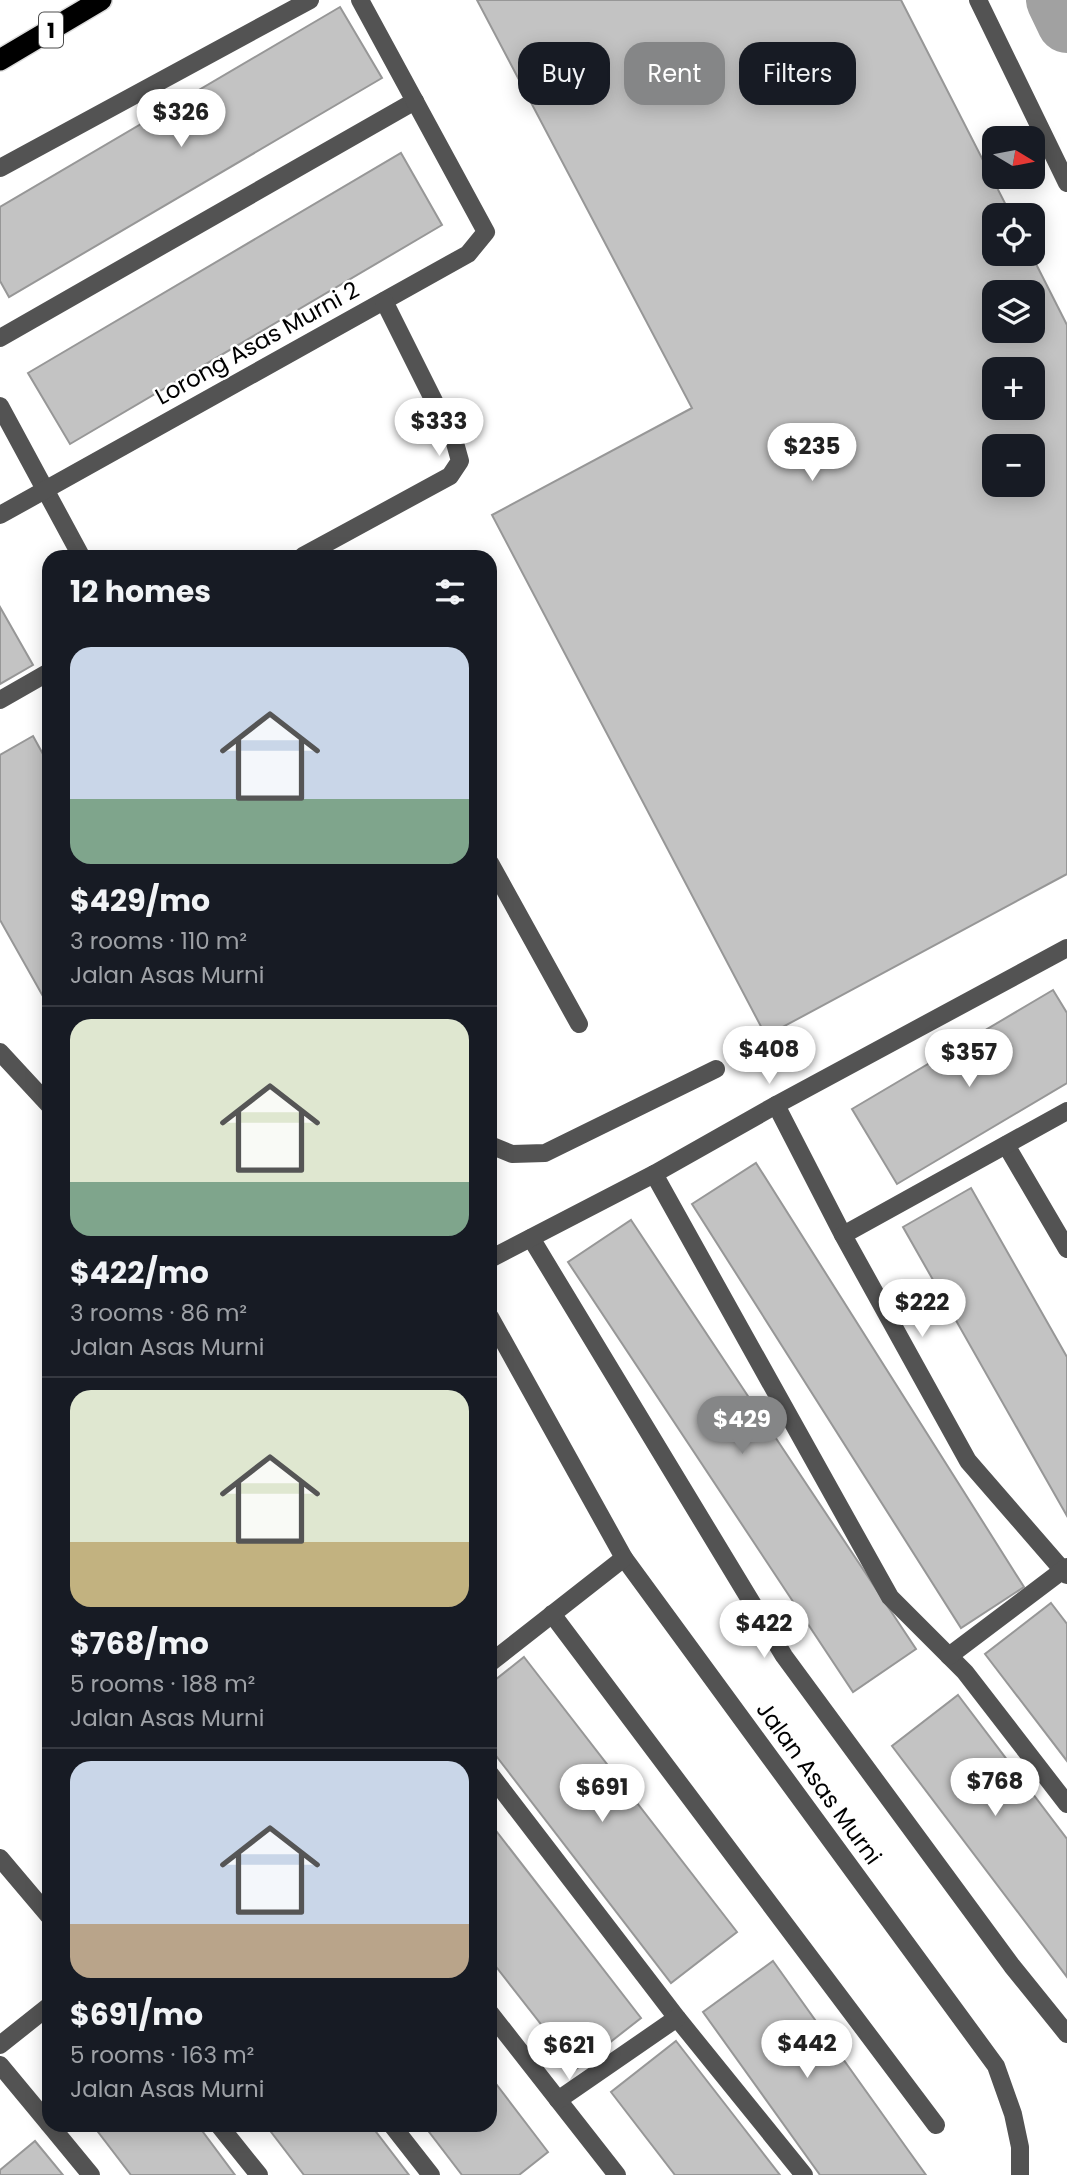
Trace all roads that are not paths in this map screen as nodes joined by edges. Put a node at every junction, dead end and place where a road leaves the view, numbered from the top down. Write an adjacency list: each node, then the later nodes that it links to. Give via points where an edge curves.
1 (101, 0): 5 (highway, 1)
2 (310, 0): 7 (street)
3 (360, 0): 6 (street)
4 (978, 0): 8 (street)
5 (0, 60)
6 (415, 102): 9 (street, Lorong Asas Murni 2, via 486,232 468,254); 10 (street)
7 (0, 168)
8 (1067, 183)
9 (384, 301): 12 (street, Lorong Asas Murni 2); 15 (street, via 460,461 450,476)
10 (0, 338)
11 (0, 406): 12 (street)
12 (45, 490): 13 (street, Lorong Asas Murni 2); 14 (street)
13 (0, 515)
14 (78, 550)
15 (321, 550)
16 (42, 678): 17 (street)
17 (0, 700)
18 (497, 876): 20 (street)
19 (1067, 948): 24 (street)
20 (579, 1024)
21 (0, 1052): 23 (street)
22 (716, 1069): 27 (street, via 545,1153 512,1154)
23 (42, 1097)
24 (776, 1105): 28 (street); 29 (street)
25 (1067, 1111): 26 (street)
26 (1006, 1145): 29 (street); 31 (street)
27 (497, 1148)
28 (654, 1174): 30 (street); 37 (street, via 890,1597)
29 (843, 1235): 35 (street, via 968,1461)
30 (531, 1238): 32 (street); 46 (street, via 784,1656)
31 (1067, 1249)
32 (497, 1255)
33 (497, 1330): 34 (street, Jalan Asas Murni)
34 (624, 1558): 36 (street); 60 (street, Jalan Asas Murni, via 996,2066 1013,2114)
35 (1065, 1571): 37 (street)
36 (552, 1614): 38 (street); 51 (street)
37 (949, 1656): 40 (street)
38 (497, 1657)
39 (497, 1783): 44 (street)
40 (1067, 1804)
41 (0, 1858): 42 (street)
42 (42, 1908)
43 (42, 2012): 47 (street)
44 (677, 2018): 49 (street); 59 (street)
45 (497, 2022): 49 (street)
46 (1067, 2034)
47 (0, 2045)
48 (0, 2065): 50 (street)
49 (558, 2100): 58 (street)
50 (42, 2116)
51 (936, 2125)
52 (56, 2132): 55 (street)
53 (224, 2132): 56 (street)
54 (397, 2132): 57 (street)
55 (91, 2175)
56 (259, 2175)
57 (431, 2175)
58 (617, 2175)
59 (804, 2175)
60 (1020, 2175)

